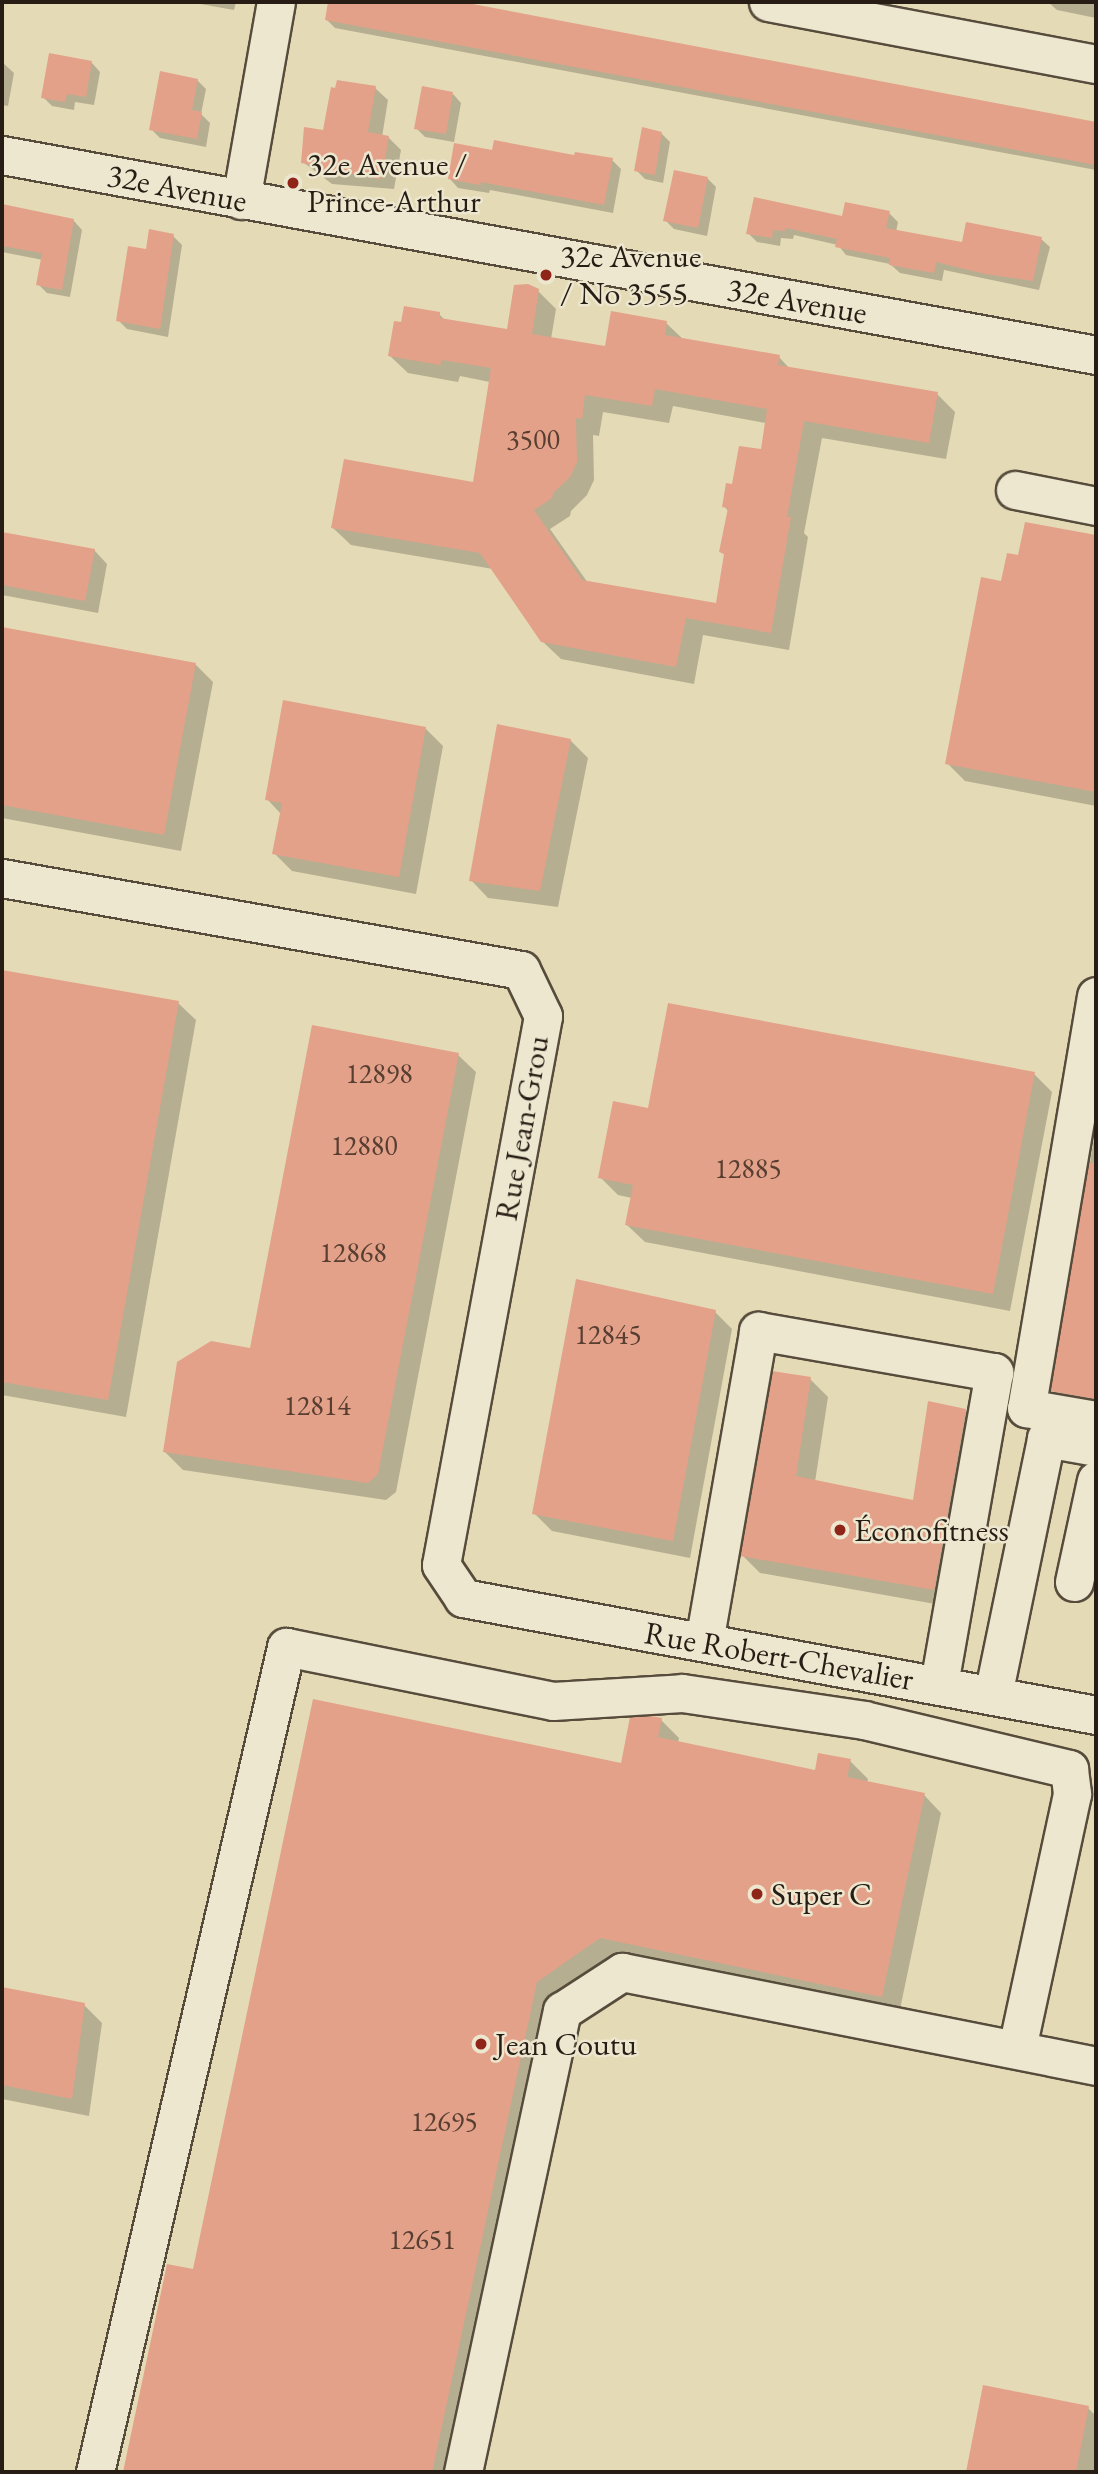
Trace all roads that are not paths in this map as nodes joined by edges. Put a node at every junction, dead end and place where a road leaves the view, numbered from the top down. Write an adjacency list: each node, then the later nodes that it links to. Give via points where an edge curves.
1 (276, 2): 6 (street)
2 (768, 2): 3 (street)
3 (863, 11): 4 (street)
4 (1096, 64)
5 (2, 155): 6 (street, 32e Avenue)
6 (241, 200): 7 (street, 32e Avenue)
7 (1096, 355)
8 (1015, 490): 9 (street)
9 (1096, 506)
10 (2, 878): 18 (street, Rue Jean-Grou, via 521,970 543,1016 441,1565)
11 (1096, 996): 12 (street, via 1026,1408)
12 (1096, 1420)
13 (1096, 1447): 14 (street, via 1046,1438)
14 (1041, 1458): 15 (street, via 1092,1468); 16 (street)
15 (1096, 1478): 17 (street)
16 (1018, 1572): 17 (street); 21 (street)
17 (1085, 1584)
18 (463, 1598): 19 (street, Rue Robert-Chevalier)
19 (704, 1642): 20 (street, Rue Robert-Chevalier); 20 (street, via 758,1331 994,1372)
20 (939, 1685): 21 (street, Rue Robert-Chevalier)
21 (993, 1696): 22 (street, Rue Robert-Chevalier)
22 (1096, 1715)
23 (1017, 2049): 24 (street); 25 (street, via 1072,1794 1069,1769 864,1720 682,1693 553,1701 286,1647); 26 (street, via 622,1972 562,2011)
24 (1096, 2066)
25 (95, 2472)
26 (463, 2472)

